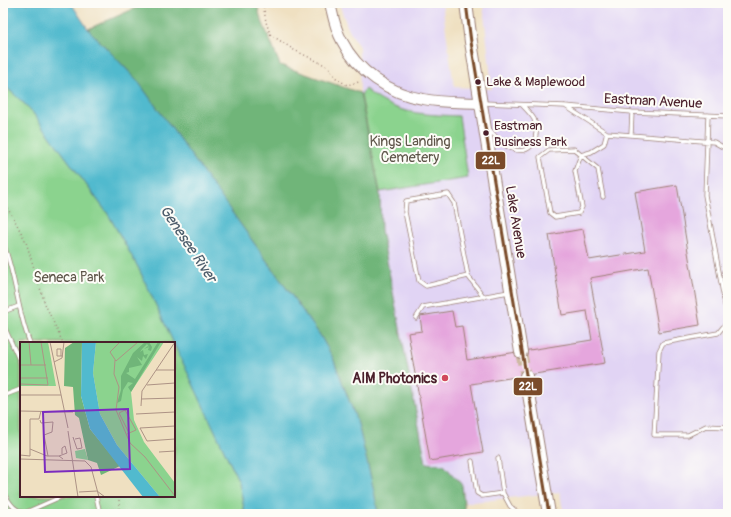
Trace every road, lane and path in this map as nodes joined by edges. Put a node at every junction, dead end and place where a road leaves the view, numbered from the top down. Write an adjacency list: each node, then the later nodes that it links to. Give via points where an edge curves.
1 (263, 3): 4 (path, via 270,34 294,50 327,66 337,79 347,85)
2 (330, 3): 5 (street, via 337,30 348,51 364,70 387,87 423,100)
3 (466, 3): 5 (main road, Lake Avenue)
4 (359, 82)
5 (482, 103): 6 (lane, Eastman Avenue); 11 (main road, Lake Avenue)
6 (522, 104): 7 (lane, Eastman Avenue); 11 (lane, via 533,118 536,128 536,136 529,148 512,149 498,139)
7 (565, 106): 8 (lane, Eastman Avenue); 12 (lane)
8 (632, 112): 9 (lane, Eastman Avenue); 13 (lane)
9 (708, 115): 10 (lane, Eastman Avenue); 14 (lane)
10 (728, 116)
11 (485, 124): 21 (main road, Lake Avenue)
12 (607, 133): 13 (lane); 16 (lane, via 604,144)
13 (631, 135): 14 (lane)
14 (706, 142): 15 (lane, via 714,142); 34 (lane, via 705,195 728,321 718,333 663,343 659,351 654,435 688,435 706,426)
15 (728, 150)
16 (581, 155): 16 (lane, via 574,149 549,150 540,157 550,213 555,217 579,213 582,207 574,171); 17 (lane, via 598,169)
17 (603, 197)
18 (3, 201): 28 (path, via 26,242 44,304)
19 (3, 243): 23 (lane)
20 (468, 276): 20 (lane, via 454,203 448,194 406,201 405,212 419,281 426,286); 22 (lane)
21 (512, 292): 22 (lane); 29 (main road, Lake Avenue)
22 (484, 297): 25 (lane, via 424,307)
23 (19, 306): 24 (lane); 27 (lane)
24 (3, 312)
25 (416, 318)
26 (3, 324): 30 (lane)
27 (30, 342)
28 (63, 342)
29 (522, 352)
30 (20, 362)
31 (526, 376): 45 (main road)
32 (20, 389): 33 (lane)
33 (3, 396)
34 (728, 427)
35 (498, 458): 38 (lane)
36 (472, 461): 38 (lane, via 477,493 482,496)
37 (3, 493): 39 (lane, via 16,510 24,513)
38 (503, 493): 44 (lane)
39 (61, 497)
40 (96, 497): 42 (lane)
41 (119, 497): 43 (path)
42 (100, 514)
43 (120, 514)
44 (518, 514)
45 (549, 514)

